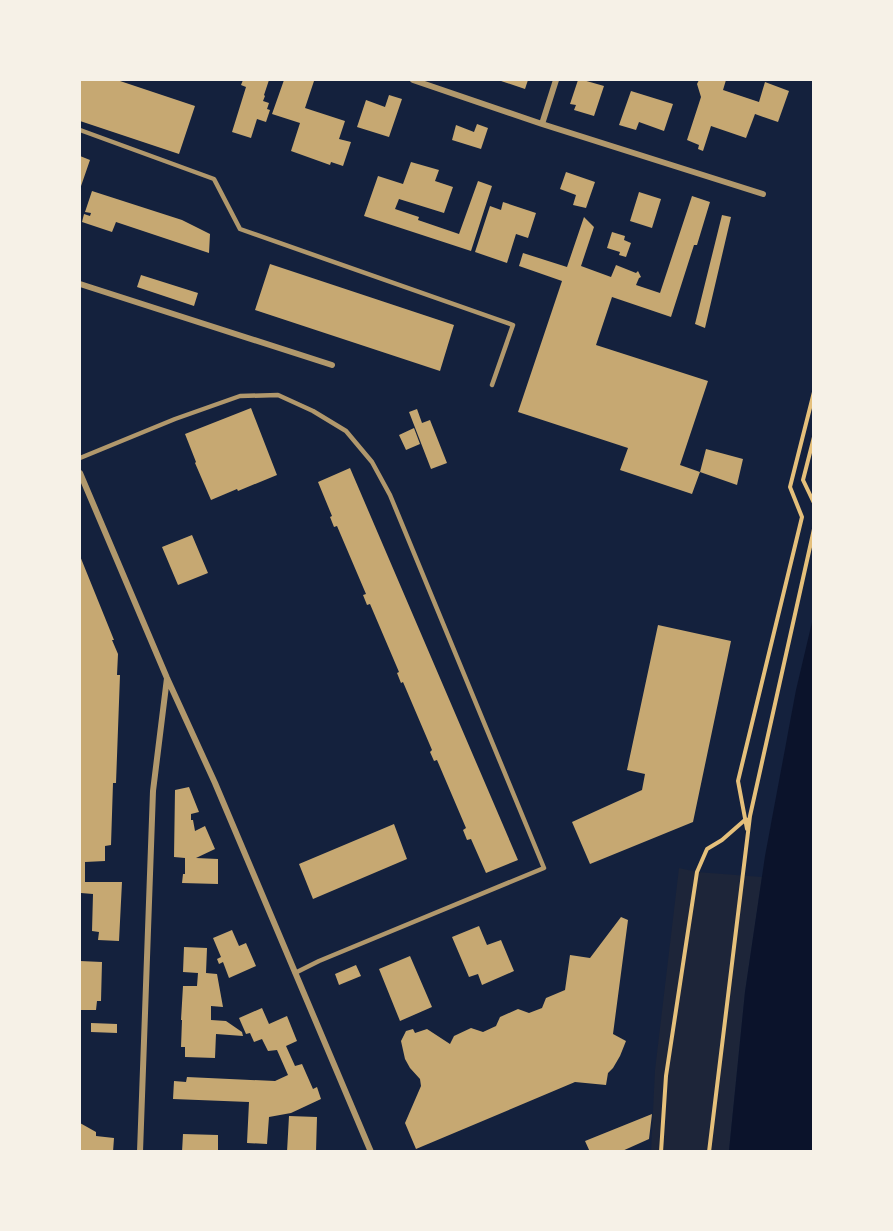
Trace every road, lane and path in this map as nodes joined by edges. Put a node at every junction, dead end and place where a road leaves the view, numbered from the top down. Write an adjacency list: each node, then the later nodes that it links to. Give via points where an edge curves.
1 (412, 80): 3 (street)
2 (556, 80): 3 (street)
3 (542, 124): 5 (street)
4 (80, 130): 8 (lane, via 214,179 240,229 513,325)
5 (763, 194)
6 (80, 284): 7 (street)
7 (332, 365)
8 (492, 385)
9 (813, 392): 17 (path, via 790,487 802,516 738,781)
10 (813, 437): 13 (path, via 803,480)
11 (80, 458): 19 (lane, via 240,396 278,395 345,431 372,462 390,495 544,868)
12 (80, 473): 15 (street)
13 (813, 503)
14 (813, 529): 16 (path)
15 (167, 678): 19 (street); 20 (street, via 153,791)
16 (750, 816): 17 (path); 23 (path)
17 (745, 820): 18 (path); 22 (path, via 707,849 697,872 666,1076)
18 (747, 830)
19 (295, 973): 21 (street)
20 (140, 1152)
21 (371, 1152)
22 (660, 1152)
23 (709, 1152)

